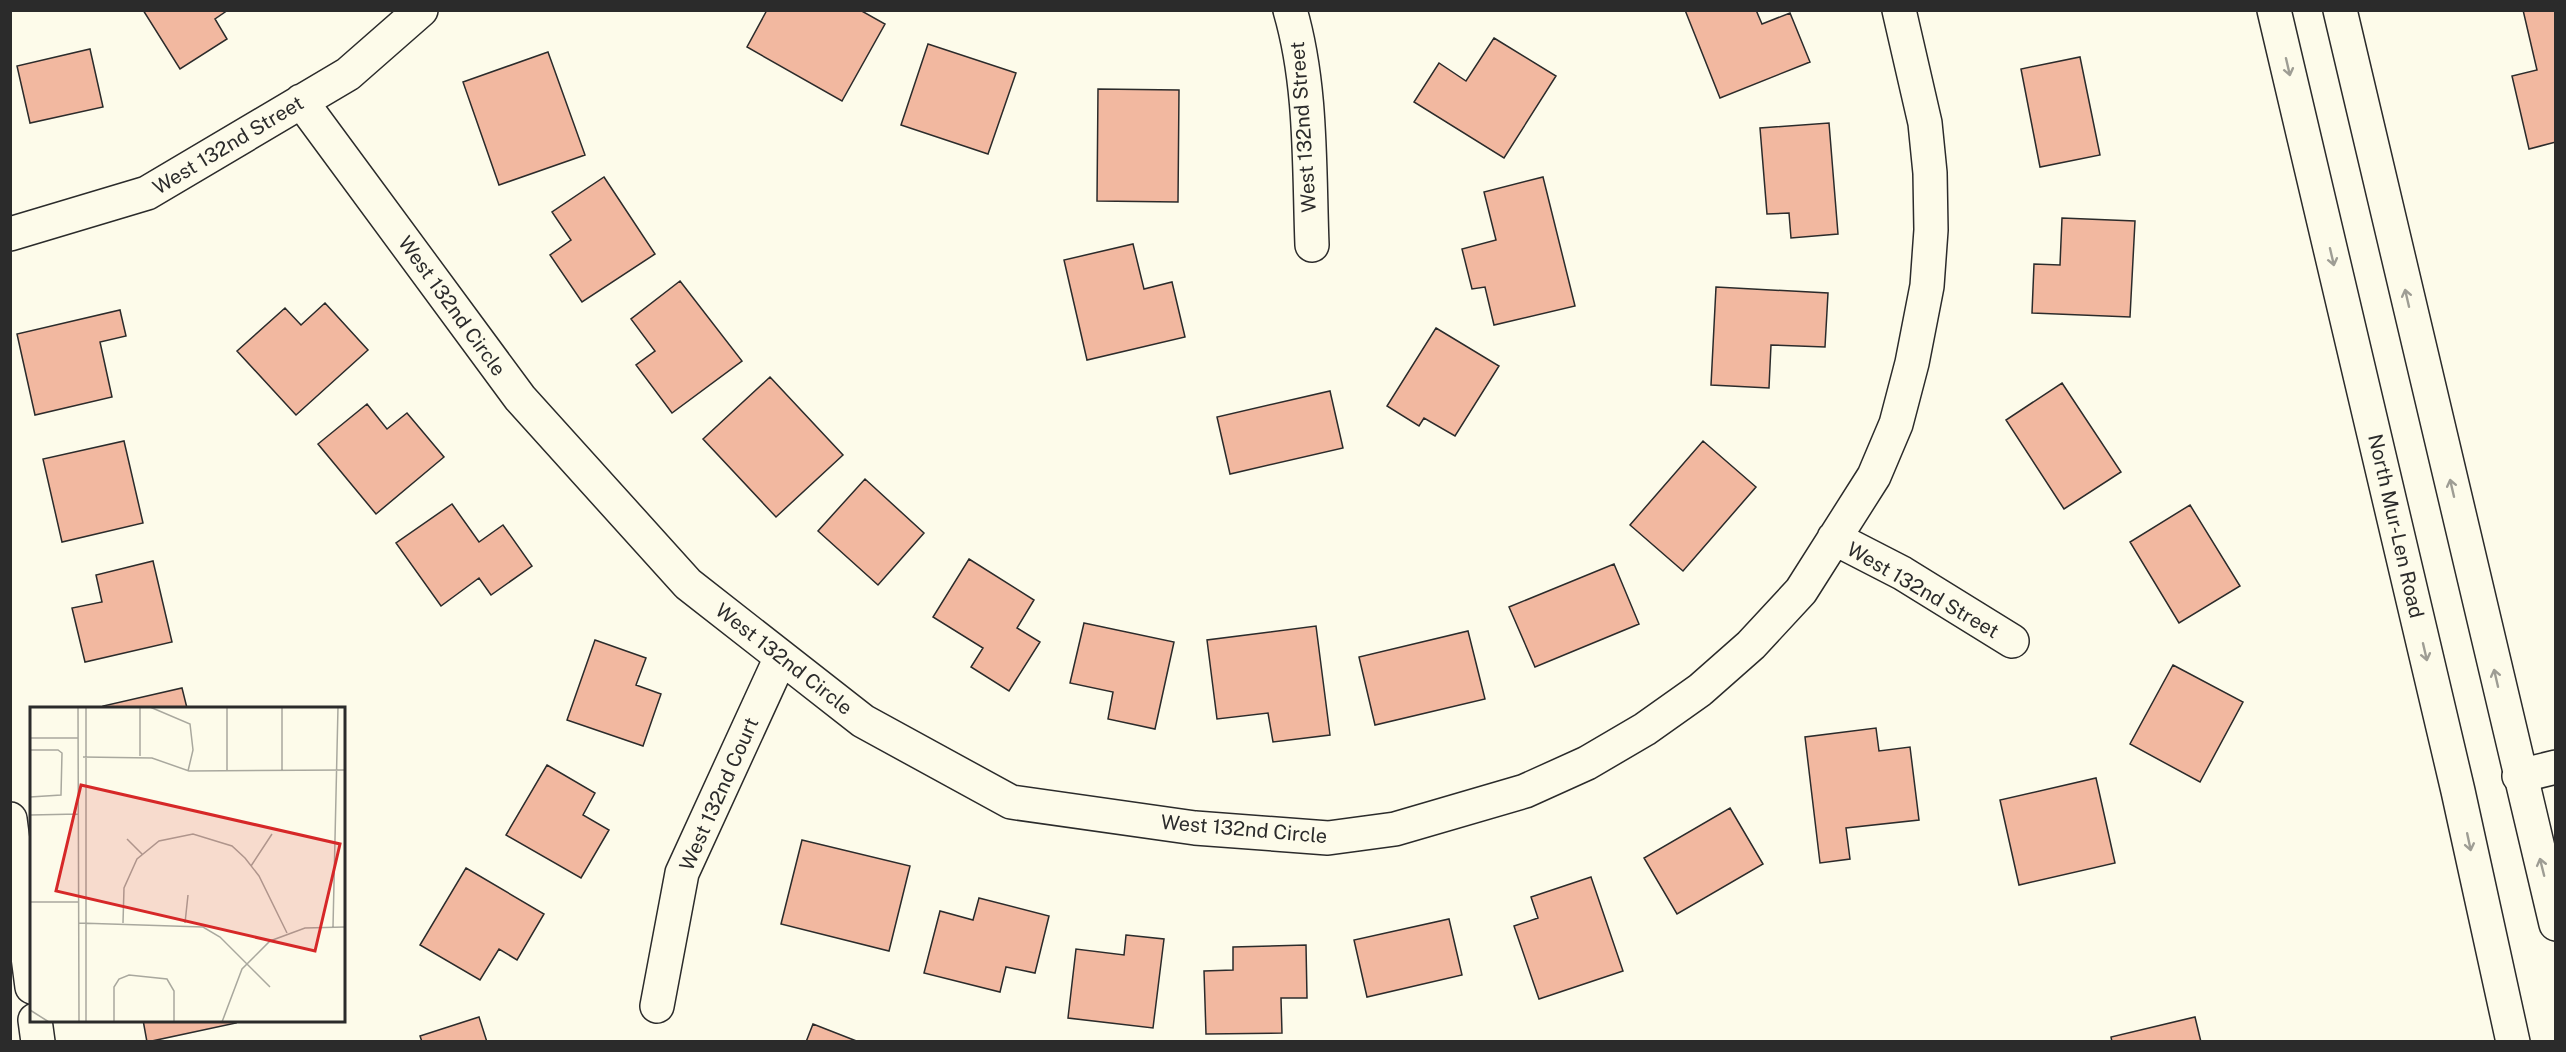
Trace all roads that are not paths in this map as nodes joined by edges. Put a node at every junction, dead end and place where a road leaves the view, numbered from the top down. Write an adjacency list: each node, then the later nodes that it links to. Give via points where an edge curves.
1 (421, 10): 6 (street, West 132nd Street, via 348,74)
2 (1290, 10): 8 (street, West 132nd Street, via 1302,68)
3 (1899, 10): 9 (street, West 132nd Circle, via 1925,123 1931,230 1927,286 1896,424 1874,476)
4 (2274, 10): 20 (street, North Mur-Len Road, one-way to 20)
5 (2340, 10): 13 (street, one-way to 5)
6 (301, 101): 7 (street, West 132nd Street, via 147,193); 11 (street, West 132nd Circle, via 520,398 688,584)
7 (10, 234)
8 (1311, 245)
9 (1834, 538): 10 (street, West 132nd Street, via 1902,573); 11 (street, West 132nd Circle, via 1801,591 1751,645 1700,690 1645,729 1587,763 1525,791 1395,829 1328,838 1195,828 1011,802 863,721)
10 (2012, 641)
11 (781, 657): 17 (street, West 132nd Court, via 682,873)
12 (2556, 767): 13 (street)
13 (2519, 776): 15 (street, one-way to 13)
14 (10, 819): 16 (street)
15 (2556, 924)
16 (30, 972)
17 (657, 1006)
18 (36, 1022): 19 (street)
19 (38, 1041)
20 (2513, 1041)

